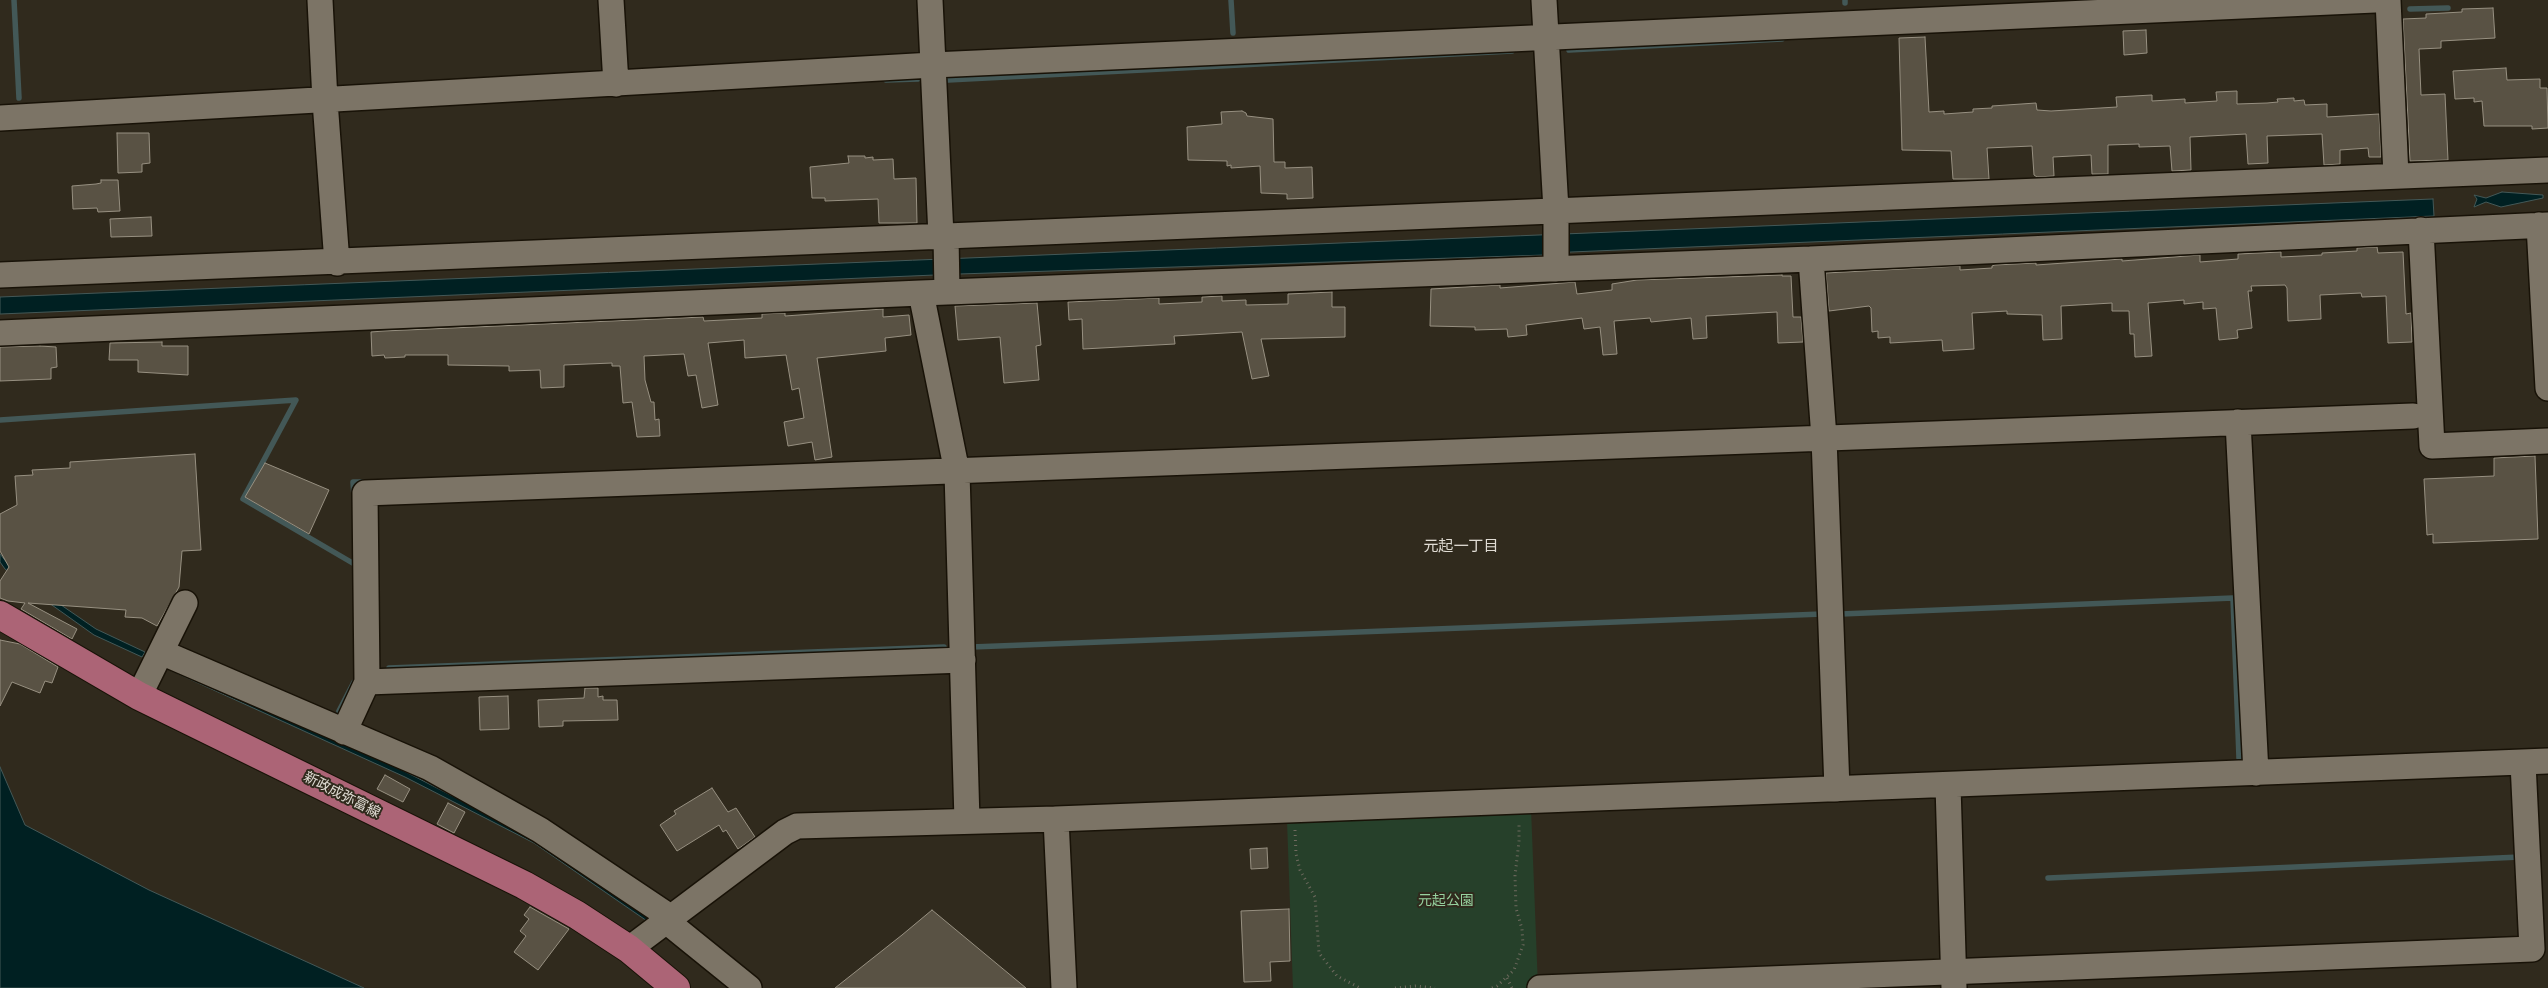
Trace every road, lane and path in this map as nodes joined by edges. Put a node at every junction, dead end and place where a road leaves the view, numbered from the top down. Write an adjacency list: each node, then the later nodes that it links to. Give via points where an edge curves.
1 (320, 0): 11 (street)
2 (611, 0): 10 (street)
3 (930, 0): 9 (street)
4 (1544, 0): 8 (street)
5 (2375, 0): 7 (street)
6 (2388, 0): 14 (street)
7 (2154, 6): 8 (street)
8 (1546, 38): 9 (street); 15 (street)
9 (933, 65): 10 (street); 18 (street)
10 (616, 84): 11 (street)
11 (324, 101): 12 (street); 20 (street)
12 (0, 118)
13 (2548, 170): 14 (street)
14 (2396, 176): 15 (street)
15 (1556, 216): 18 (street); 21 (street)
16 (2544, 225): 17 (street); 26 (street)
17 (2421, 230): 19 (street); 30 (street, via 2432,446)
18 (944, 240): 20 (street); 23 (street)
19 (1810, 259): 21 (street); 29 (street)
20 (338, 262): 22 (street)
21 (1556, 264): 23 (street)
22 (0, 275)
23 (946, 288): 24 (street)
24 (921, 293): 25 (street); 31 (street)
25 (0, 333)
26 (2548, 388)
27 (2413, 416): 28 (street)
28 (2238, 422): 29 (street); 41 (street)
29 (1824, 438): 31 (street); 43 (street)
30 (2548, 441)
31 (957, 472): 35 (street); 36 (street, via 365,494)
32 (186, 603): 34 (street)
33 (0, 615): 37 (main road, 新政成弥富線)
34 (161, 652): 37 (street); 38 (street)
35 (963, 660): 36 (street); 47 (street)
36 (366, 682): 38 (street)
37 (139, 696): 49 (main road, 新政成弥富線, via 524,885)
38 (344, 732): 48 (street, via 430,768 540,830)
39 (2548, 761): 40 (street)
40 (2523, 763): 41 (street); 51 (street, via 2532,948)
41 (2256, 773): 42 (street)
42 (1948, 785): 43 (street); 51 (street)
43 (1837, 789): 44 (street)
44 (1517, 801): 45 (street); 50 (path, via 1520,841 1514,876 1523,945 1520,958)
45 (1294, 810): 46 (street); 55 (path, via 1296,854 1300,870 1315,897 1319,953 1337,976)
46 (1056, 819): 47 (street); 54 (street)
47 (967, 821): 48 (street, via 797,826)
48 (668, 918): 49 (street); 53 (street)
49 (628, 949): 52 (main road, 新政成弥富線)
50 (1507, 978): 58 (path); 59 (path)
51 (1954, 980): 60 (street)
52 (676, 988)
53 (749, 988)
54 (1064, 988)
55 (1360, 988)
56 (1395, 988): 57 (path)
57 (1435, 988)
58 (1492, 988)
59 (1512, 988)
60 (1540, 988)

